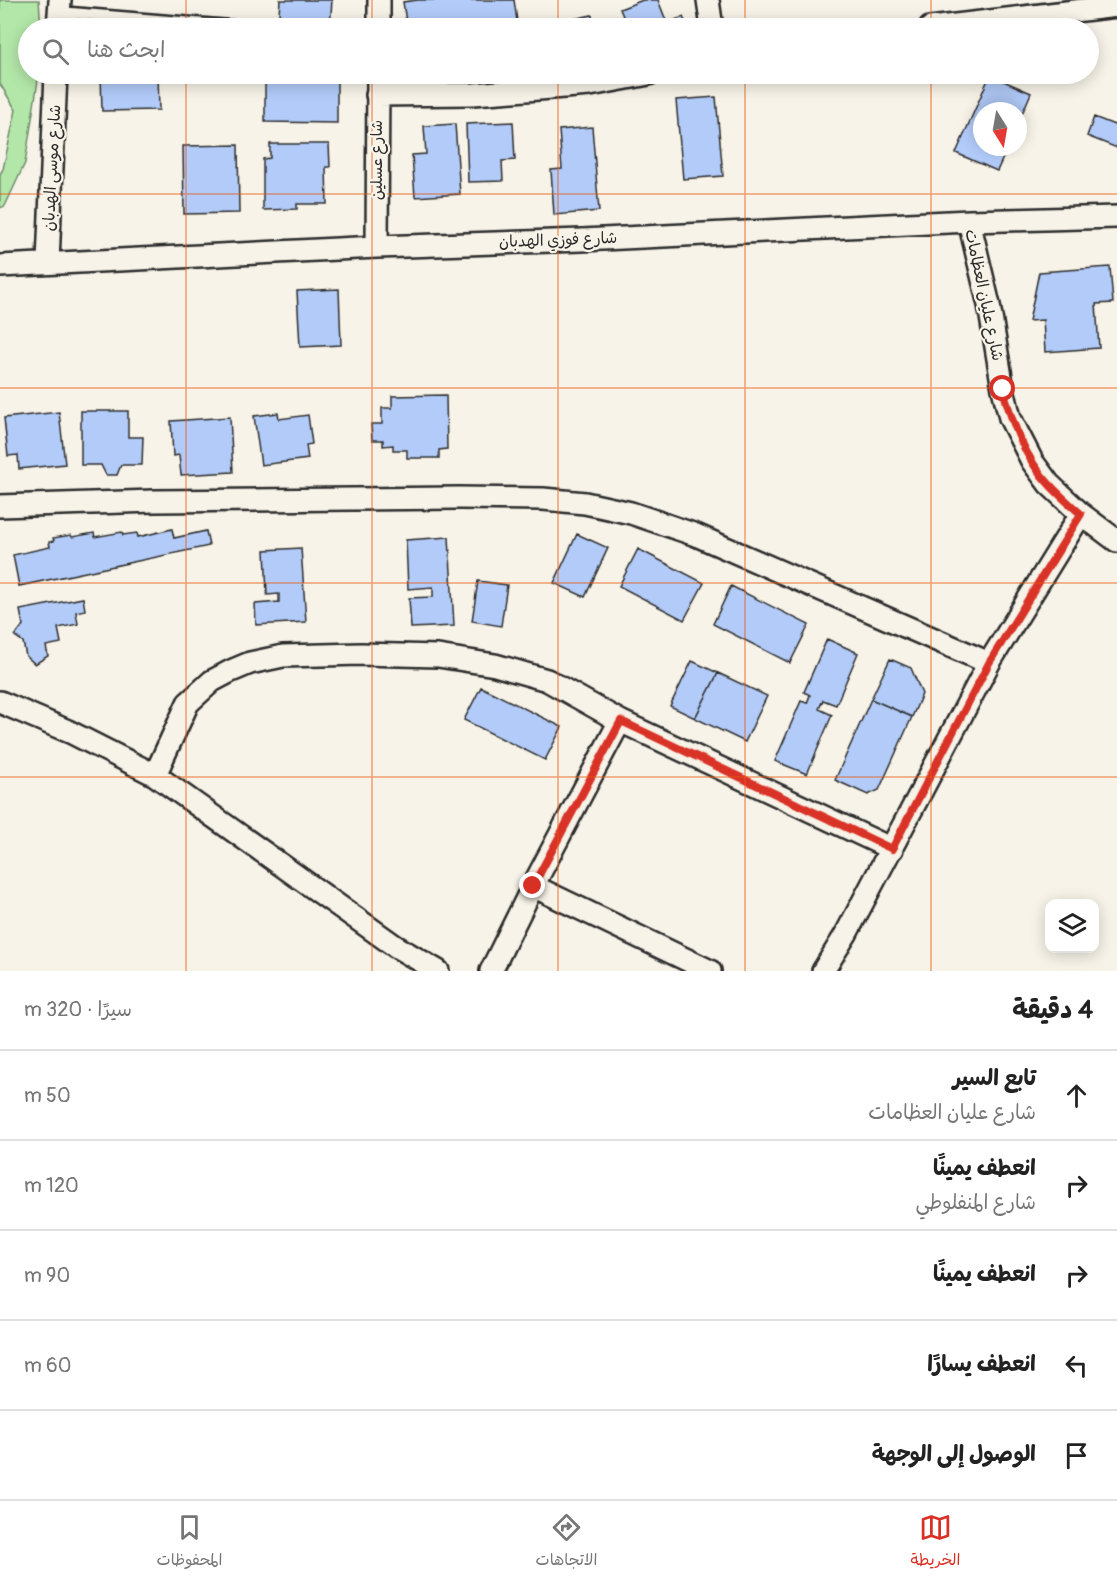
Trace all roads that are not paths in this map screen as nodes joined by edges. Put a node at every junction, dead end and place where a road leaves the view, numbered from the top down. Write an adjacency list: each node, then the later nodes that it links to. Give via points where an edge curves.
1 (380, 0): 7 (street)
2 (708, 0): 8 (street)
3 (1117, 6): 4 (street)
4 (1050, 7): 9 (street)
5 (59, 13): 6 (lane)
6 (125, 18)
7 (379, 18)
8 (711, 18)
9 (987, 18)
10 (56, 84): 17 (street, شارع موسى الهدبان)
11 (378, 84): 13 (street, شارع عسلين)
12 (595, 84): 13 (street, via 473,94)
13 (377, 95): 16 (street, شارع عسلين)
14 (1117, 217): 15 (street, شارع فوزي الهدبان)
15 (969, 221): 16 (street, شارع فوزي الهدبان); 20 (street, شارع عليان العظامات, via 1010,418 1037,469)
16 (376, 247): 17 (street, شارع فوزي الهدبان)
17 (48, 262): 18 (street, شارع فوزي الهدبان)
18 (0, 266)
19 (0, 506): 22 (street, via 459,498 585,503 631,513 696,535)
20 (1081, 514): 21 (street, شارع عليان العظامات); 22 (street)
21 (1117, 541)
22 (989, 663): 26 (street)
23 (0, 702): 25 (street)
24 (621, 721): 25 (street, via 547,680 495,665 438,656 283,656 231,671 212,681 188,703); 26 (street); 27 (street)
25 (155, 775): 28 (street, via 396,946)
26 (892, 849): 31 (street)
27 (533, 886): 29 (street); 30 (street)
28 (438, 971)
29 (491, 971)
30 (710, 971)
31 (823, 971)

